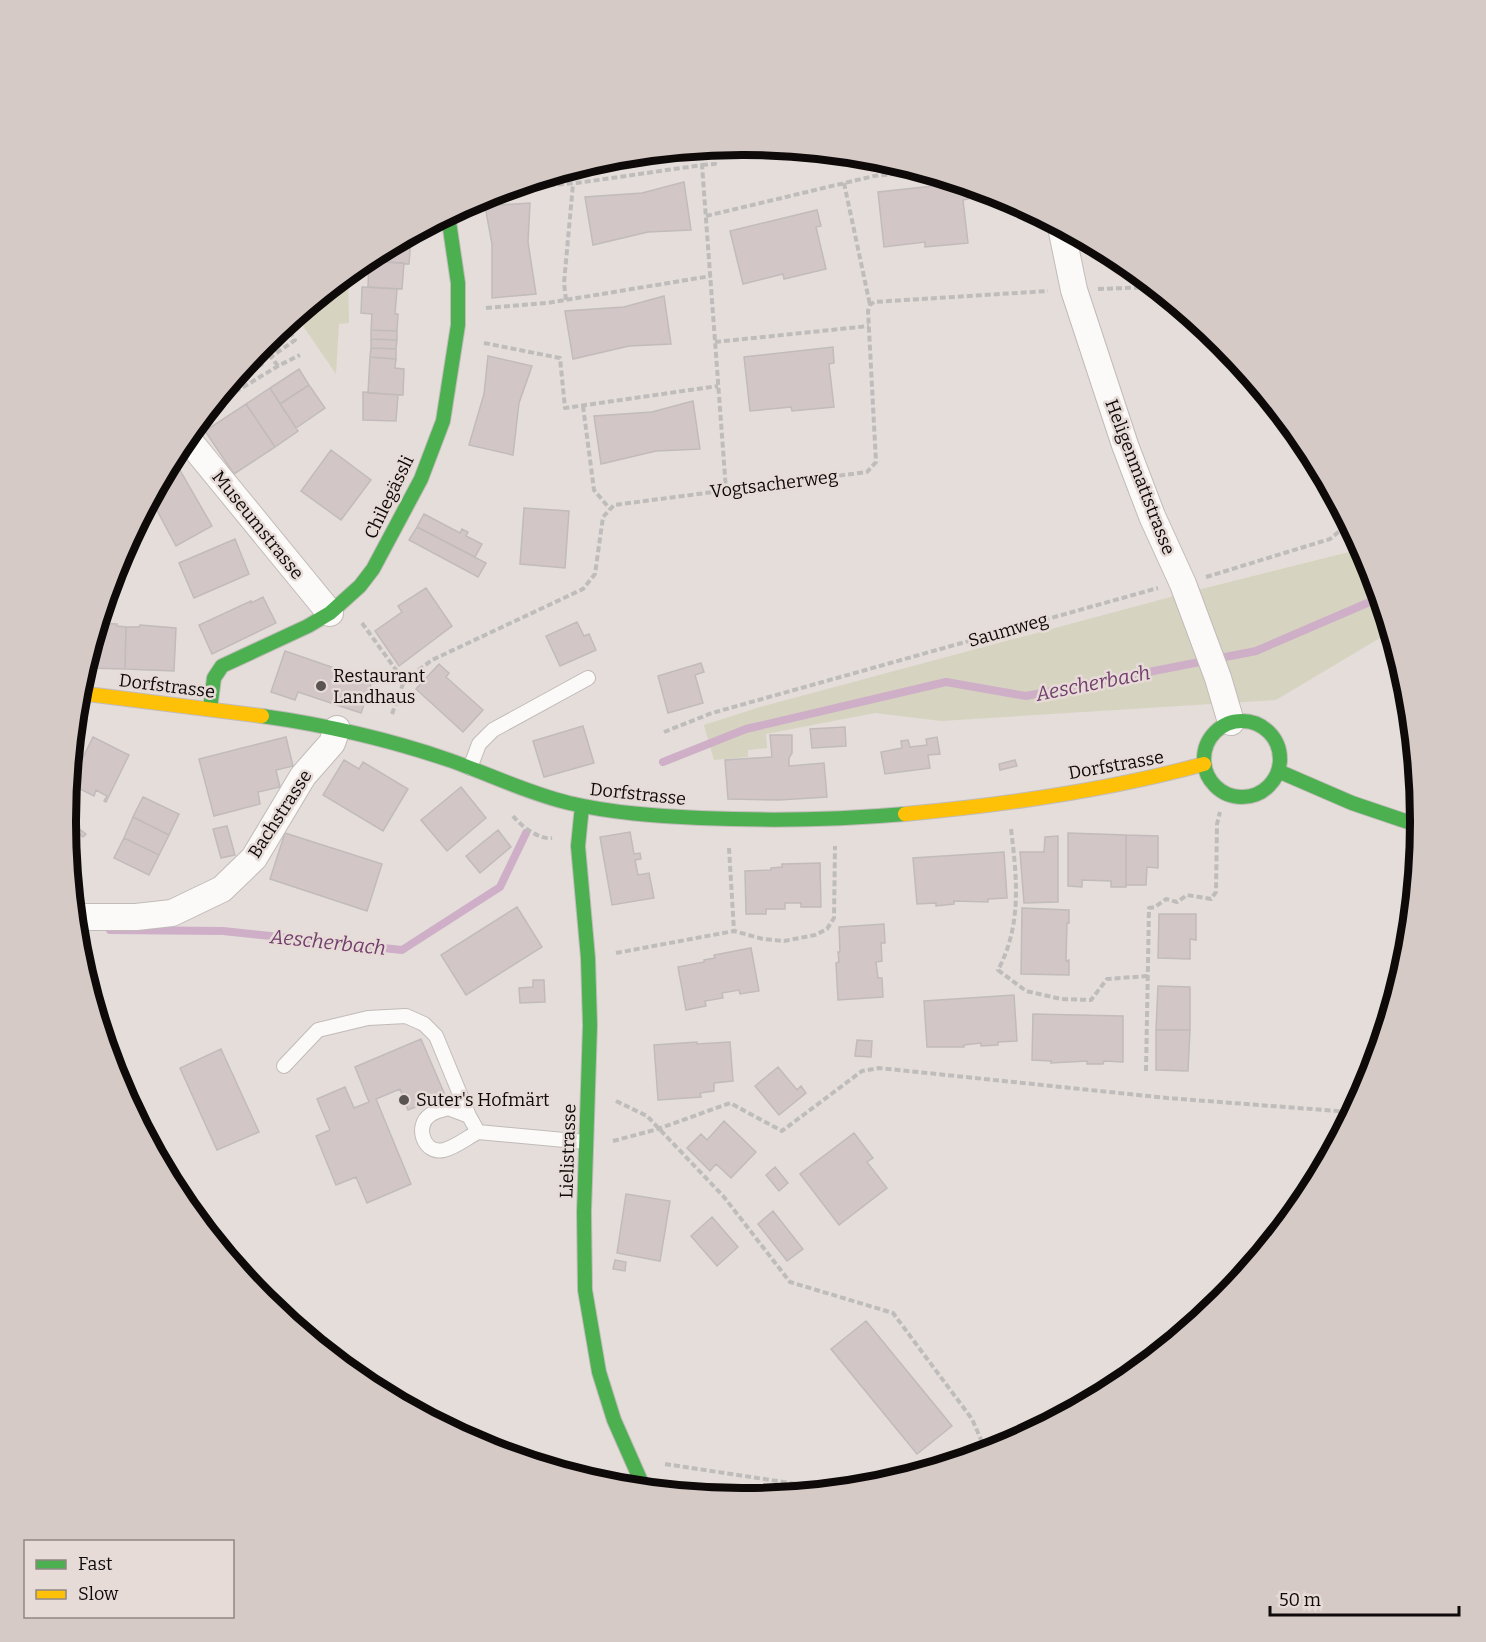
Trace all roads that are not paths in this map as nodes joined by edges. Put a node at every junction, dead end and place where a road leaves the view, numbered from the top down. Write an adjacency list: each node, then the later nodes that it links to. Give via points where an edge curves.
1 (449, 223): 4 (street, Chilegässli, via 458,310 443,421 421,479 373,569)
2 (1062, 236): 8 (street, Heligenmattstrasse, via 1067,290 1152,516 1208,649)
3 (193, 445): 4 (street, Museumstrasse)
4 (338, 607): 7 (street, Chilegässli, via 308,626 222,666 214,678)
5 (588, 678): 11 (lane, via 493,730 479,744)
6 (88, 694): 7 (street, Dorfstrasse)
7 (210, 709): 9 (street, Dorfstrasse)
8 (1231, 722): 10 (street, via 1207,743); 12 (street, via 1255,723 1273,737 1280,759)
9 (337, 729): 11 (street, Dorfstrasse); 15 (street, Bachstrasse, via 332,742 303,776 254,858 222,889 172,913)
10 (1204, 764): 12 (street, via 1216,786 1238,797 1262,791); 13 (street, Dorfstrasse, via 1165,775 990,806 847,819 744,822)
11 (470, 768): 13 (street, Dorfstrasse, via 540,795)
12 (1278, 771): 14 (street)
13 (582, 806): 19 (street, Lielistrasse, via 578,846 591,1025)
14 (1410, 823)
15 (83, 917)
16 (284, 1066): 17 (lane, via 318,1030 368,1018 406,1016 436,1035)
17 (469, 1116): 18 (lane); 18 (lane, via 448,1108 430,1115 423,1124 422,1136 427,1146 436,1151 446,1150)
18 (478, 1131): 19 (lane)
19 (586, 1142): 20 (street, Lielistrasse, via 585,1290 599,1372)
20 (639, 1479)

